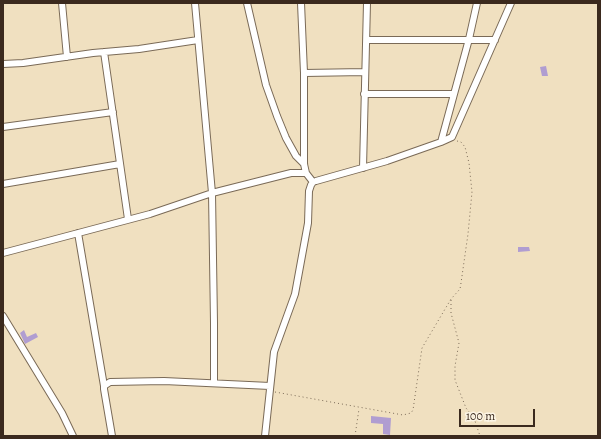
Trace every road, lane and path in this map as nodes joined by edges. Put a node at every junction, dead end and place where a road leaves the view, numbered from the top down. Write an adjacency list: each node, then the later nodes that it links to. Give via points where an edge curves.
1 (62, 3): 13 (street)
2 (196, 3): 9 (street)
3 (247, 3): 24 (street, via 266,85 286,138 296,156)
4 (301, 3): 16 (street)
5 (367, 3): 10 (street)
6 (477, 3): 8 (street)
7 (510, 3): 11 (street)
8 (470, 39): 10 (street); 11 (street); 18 (street)
9 (198, 40): 12 (street); 29 (street)
10 (367, 40): 15 (street)
11 (495, 40): 21 (street, via 454,133)
12 (104, 52): 13 (street); 19 (street)
13 (67, 57): 14 (street)
14 (3, 64)
15 (365, 72): 16 (street); 17 (street)
16 (304, 73): 24 (street)
17 (364, 94): 18 (street); 25 (street)
18 (454, 94): 22 (street)
19 (113, 112): 20 (street); 23 (street)
20 (3, 127)
21 (449, 139): 22 (street); 33 (path, via 461,142 465,147 472,192 460,289)
22 (441, 142): 25 (street)
23 (120, 164): 28 (street); 30 (street)
24 (304, 164): 26 (street)
25 (363, 168): 27 (street)
26 (306, 173): 27 (street); 29 (street, via 291,173)
27 (313, 182): 37 (street, via 309,191 308,223 295,294 274,352)
28 (3, 184)
29 (212, 193): 30 (street); 35 (street)
30 (128, 219): 31 (street)
31 (78, 233): 32 (street); 36 (street)
32 (3, 253)
33 (451, 299): 38 (path, via 422,348 411,413 403,415); 43 (path, via 451,313 459,343 455,380)
34 (3, 316): 39 (street, via 62,413)
35 (214, 384): 36 (street, via 164,381 110,382); 37 (street)
36 (104, 386): 40 (street)
37 (270, 389): 38 (path); 41 (street)
38 (359, 408): 42 (path)
39 (73, 436)
40 (112, 436)
41 (265, 436)
42 (355, 436)
43 (480, 436)

